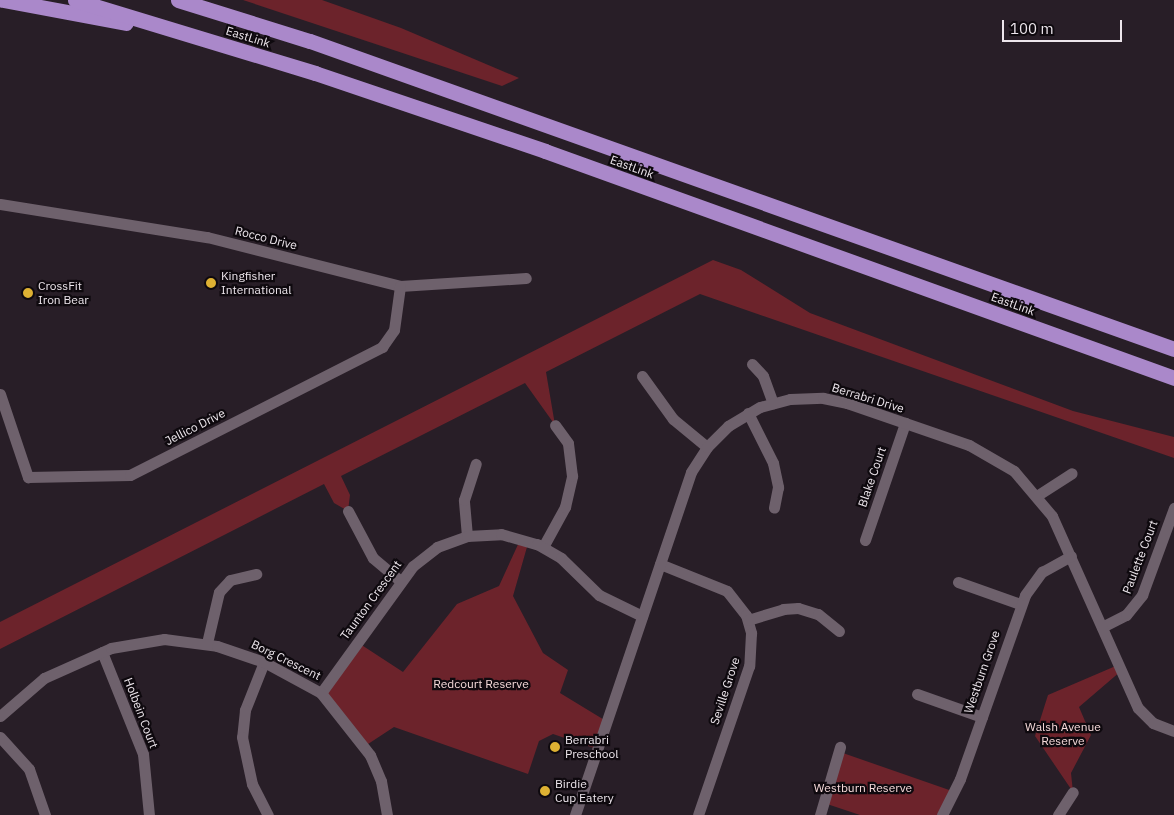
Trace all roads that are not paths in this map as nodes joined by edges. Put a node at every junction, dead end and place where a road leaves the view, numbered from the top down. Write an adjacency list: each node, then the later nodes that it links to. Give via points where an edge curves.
1 (3, 0): 5 (highway, via 116,22)
2 (75, 0): 5 (highway, EastLink)
3 (178, 0): 6 (highway, EastLink)
4 (185, 0): 6 (highway)
5 (170, 28): 13 (highway, EastLink, via 545,151)
6 (310, 41): 10 (highway, EastLink)
7 (0, 204): 9 (street, Rocco Drive, via 207,237)
8 (526, 278): 9 (street, Rocco Drive)
9 (400, 286): 14 (street, Jellico Drive, via 394,330 382,347 130,475 28,477)
10 (1174, 349)
11 (752, 364): 15 (street, via 762,376)
12 (642, 376): 19 (street, via 673,419)
13 (1174, 378)
14 (0, 394)
15 (773, 403): 16 (street, Berrabri Drive); 17 (street, Berrabri Drive, via 823,398)
16 (748, 413): 19 (street, Berrabri Drive); 23 (street, via 773,463 778,487)
17 (905, 424): 22 (street, Berrabri Drive, via 990,455); 27 (street, Blake Court)
18 (555, 426): 28 (street, via 570,449 571,486 562,514)
19 (706, 448): 30 (street, Berrabri Drive, via 688,481)
20 (476, 464): 26 (street, via 464,500)
21 (1072, 473): 22 (street)
22 (1038, 495): 29 (street, Berrabri Drive)
23 (774, 508)
24 (1174, 508): 37 (street, Paulette Court, via 1142,595 1126,615)
25 (348, 510): 32 (street, via 373,558)
26 (467, 536): 28 (street, Taunton Crescent, via 508,535); 32 (street, Taunton Crescent, via 431,551)
27 (865, 540)
28 (543, 547): 35 (street, Taunton Crescent, via 599,595)
29 (1071, 556): 34 (street, Westburn Grove, via 1042,572); 37 (street, Berrabri Drive)
30 (660, 564): 35 (street, Berrabri Drive); 36 (street, Seville Grove, via 722,587)
31 (256, 574): 39 (street, via 230,580 219,592)
32 (400, 581): 42 (street, Taunton Crescent)
33 (958, 582): 34 (street)
34 (1020, 604): 45 (street, Westburn Grove)
35 (642, 616): 54 (street, Berrabri Drive)
36 (748, 620): 38 (street, via 776,610 798,608 818,614); 55 (street, Seville Grove, via 752,645 749,666)
37 (1102, 627): 46 (street, Berrabri Drive, via 1138,708 1153,722)
38 (839, 631)
39 (207, 643): 40 (street, Borg Crescent, via 164,639); 41 (street, Borg Crescent)
40 (102, 652): 44 (street, Borg Crescent, via 44,678); 51 (street, Holbein Court, via 143,754)
41 (264, 662): 42 (street, Borg Crescent); 52 (street, via 245,710 242,737 252,784)
42 (321, 693): 53 (street, Borg Crescent, via 370,755 381,781)
43 (917, 694): 45 (street)
44 (0, 716)
45 (982, 717): 57 (street, Westburn Grove, via 960,779)
46 (1174, 731)
47 (0, 737): 50 (street, via 29,769)
48 (840, 747): 56 (street)
49 (1073, 792): 58 (street)
50 (46, 815)
51 (149, 815)
52 (268, 815)
53 (387, 815)
54 (575, 815)
55 (698, 815)
56 (820, 815)
57 (942, 815)
58 (1058, 815)

